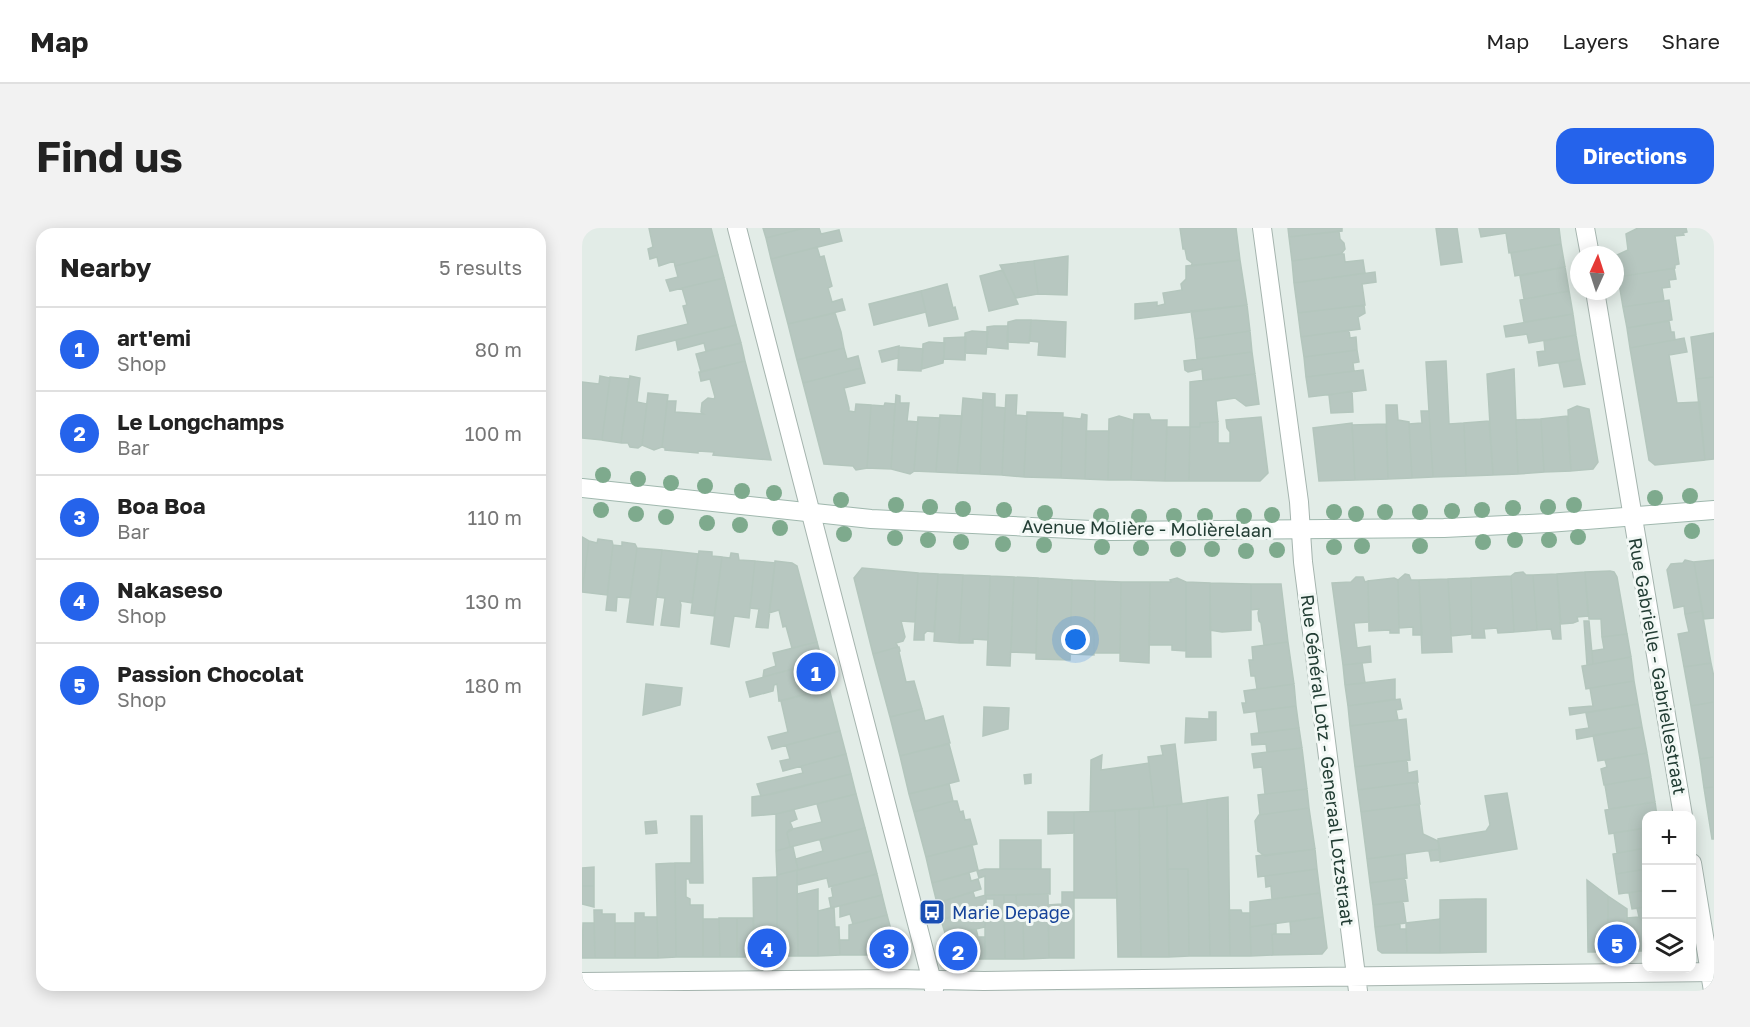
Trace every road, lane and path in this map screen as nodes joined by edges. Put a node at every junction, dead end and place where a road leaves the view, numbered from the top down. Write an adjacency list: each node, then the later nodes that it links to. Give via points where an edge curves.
1 (737, 228): 8 (street)
2 (1262, 228): 10 (street, Rue Général Lotz - Generaal Lotzstraat)
3 (1585, 228): 4 (street)
4 (1588, 246)
5 (1596, 300): 9 (street, Rue Gabrielle - Gabriellestraat)
6 (582, 488): 8 (street, Avenue Molière - Molièrelaan)
7 (1714, 510): 9 (street, Avenue Molière - Molièrelaan)
8 (812, 513): 10 (street, Avenue Molière - Molièrelaan, via 932,524 1111,531); 18 (street)
9 (1632, 516): 10 (street, Avenue Molière - Molièrelaan, via 1444,528); 11 (street, Rue Gabrielle - Gabriellestraat)
10 (1301, 529): 17 (street, Rue Général Lotz - Generaal Lotzstraat)
11 (1682, 811)
12 (1693, 865): 13 (street)
13 (1706, 900): 14 (street)
14 (1712, 973): 16 (street); 19 (street)
15 (582, 982): 18 (street)
16 (1629, 982): 17 (street)
17 (1357, 983): 18 (street, via 984,981)
18 (933, 985)
19 (1713, 991)

